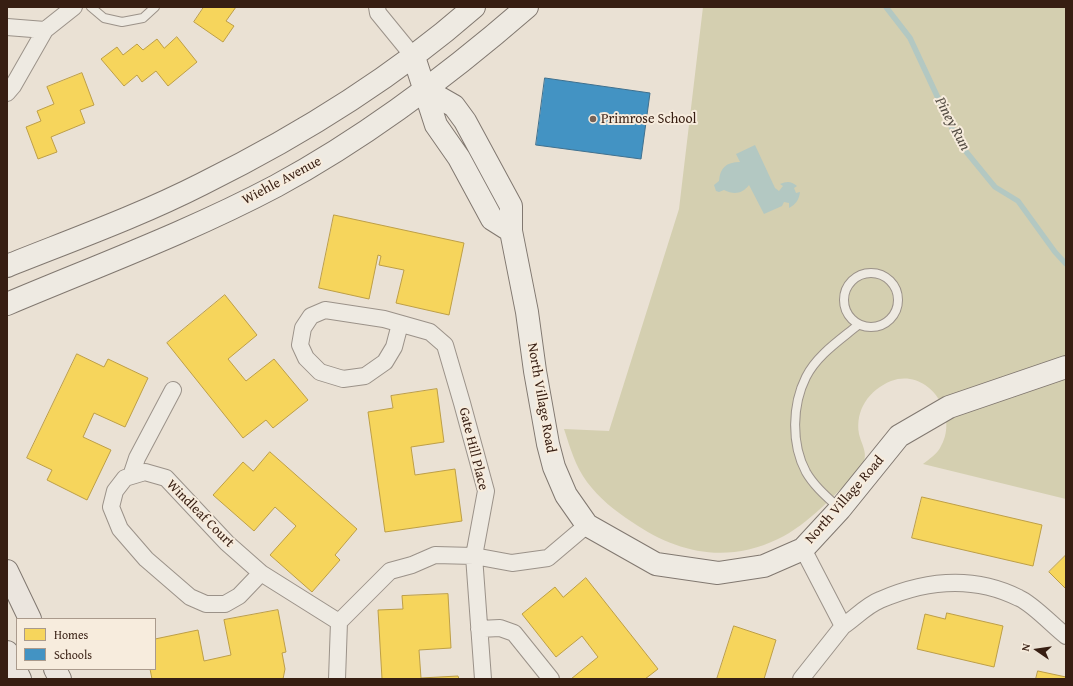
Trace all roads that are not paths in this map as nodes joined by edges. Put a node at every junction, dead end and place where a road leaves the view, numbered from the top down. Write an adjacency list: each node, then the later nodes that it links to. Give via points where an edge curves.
1 (74, 7): 8 (street)
2 (91, 7): 3 (lane, via 104,18 122,22 143,18)
3 (155, 7)
4 (377, 7): 9 (street, via 378,13)
5 (474, 7): 9 (main road)
6 (527, 7): 10 (main road, Wiehle Avenue)
7 (7, 27): 8 (street)
8 (45, 30): 11 (street)
9 (414, 57): 10 (main road); 12 (main road, via 302,130 201,185 142,212)
10 (426, 90): 13 (main road, Wiehle Avenue, via 324,158 276,186 179,232); 20 (main road, North Village Road, via 454,106 465,121 511,206 511,231 548,444 566,495)
11 (7, 93)
12 (7, 266)
13 (7, 304)
14 (400, 324): 14 (street, Gate Hill Place, via 325,310 311,316 303,328 300,345 306,358 320,372 344,379 365,376 385,362 394,347); 22 (street, Gate Hill Place, via 430,332 444,345 486,491)
15 (858, 325): 15 (lane, via 872,328 886,324 895,314 898,300 894,286 884,276 870,273 857,277 847,288 844,302 848,315); 19 (lane, via 821,356 806,376 797,404 795,427 799,454 806,472 821,492)
16 (1066, 367): 19 (main road, North Village Road, via 949,406 899,436)
17 (173, 390): 18 (street, via 137,458)
18 (131, 476): 24 (street, Windleaf Court, via 145,472 166,478 227,543); 24 (street, via 125,478 115,491 110,507 120,528 146,559 190,597 206,604 225,604 239,596)
19 (840, 509): 21 (main road, North Village Road)
20 (587, 525): 21 (main road, North Village Road, via 656,564 718,573 764,566); 22 (street, via 548,558 512,563)
21 (803, 549): 27 (street)
22 (474, 556): 26 (street, via 435,555 412,565 390,570); 28 (street, Gate Hill Place)
23 (7, 571): 25 (main road)
24 (261, 573): 26 (street, Windleaf Court)
25 (30, 618)
26 (339, 622): 35 (street)
27 (843, 626): 29 (street, via 879,600 939,582 969,583 1020,598); 32 (street)
28 (480, 630): 36 (street, Gate Hill Place); 37 (street, via 500,628 514,633)
29 (1066, 636)
30 (7, 652): 33 (main road)
31 (56, 670): 34 (main road)
32 (803, 678)
33 (20, 679)
34 (60, 679)
35 (337, 679)
36 (483, 679)
37 (550, 679)

